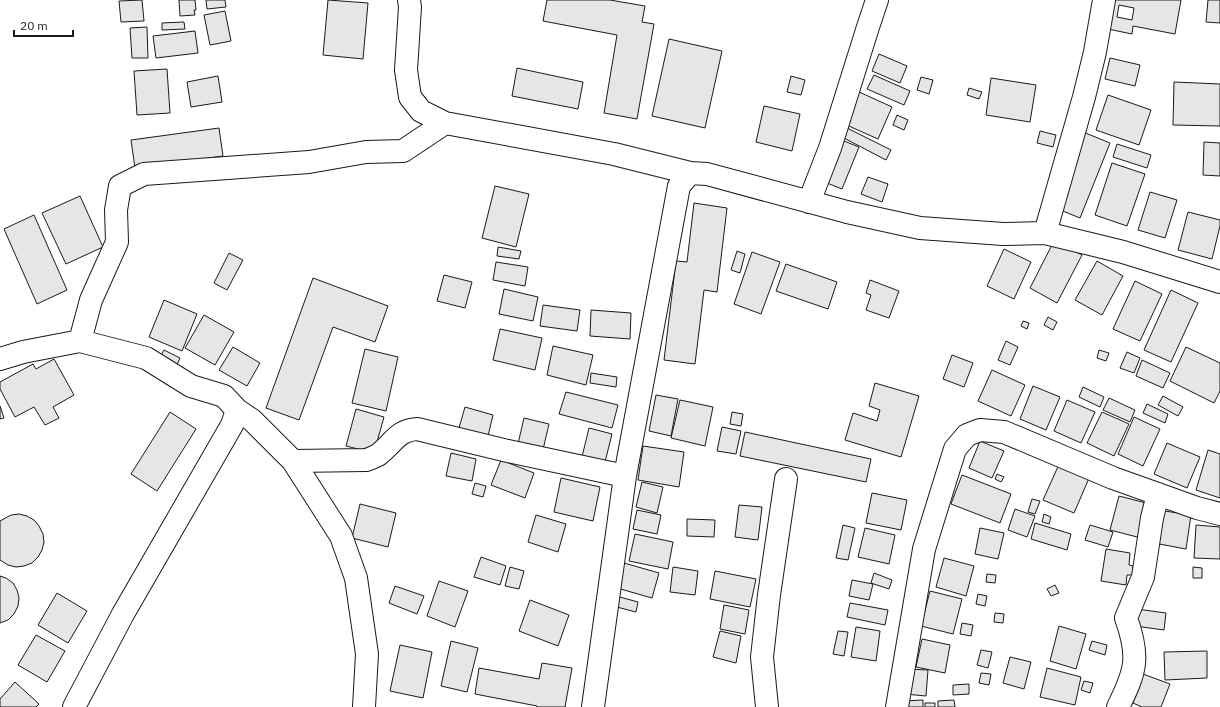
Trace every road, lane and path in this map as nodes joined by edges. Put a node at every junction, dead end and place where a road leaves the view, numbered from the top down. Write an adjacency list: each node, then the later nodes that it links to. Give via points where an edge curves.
1 (409, 0): 4 (street, via 406,70 410,97 422,111)
2 (878, 0): 6 (street, via 830,148)
3 (1104, 0): 7 (street, via 1084,97)
4 (446, 123): 5 (street, via 614,154); 9 (street, via 403,151 366,152 309,162 144,174 120,186 116,210 117,242 91,300)
5 (690, 173): 6 (street, via 707,174); 13 (street, via 678,186)
6 (809, 202): 7 (street, via 920,228 1003,234)
7 (1045, 233): 8 (street, via 1123,252)
8 (1220, 282)
9 (80, 341): 10 (street); 11 (street, via 146,358 191,386 224,396)
10 (0, 359)
11 (237, 410): 12 (street, via 252,420); 18 (street, via 232,425 123,614)
12 (292, 461): 13 (street, via 366,460 377,456 402,432 417,429); 19 (street, via 341,536 356,578 367,654)
13 (625, 476): 20 (street)
14 (786, 479): 21 (street, via 762,657)
15 (1158, 494): 16 (street); 17 (street, via 1004,432 980,430 966,435 954,449 924,549); 22 (street, via 1143,577 1126,618 1135,646 1133,671)
16 (1220, 514)
17 (896, 705)
18 (74, 707)
19 (364, 707)
20 (593, 707)
21 (767, 707)
22 (1118, 707)

